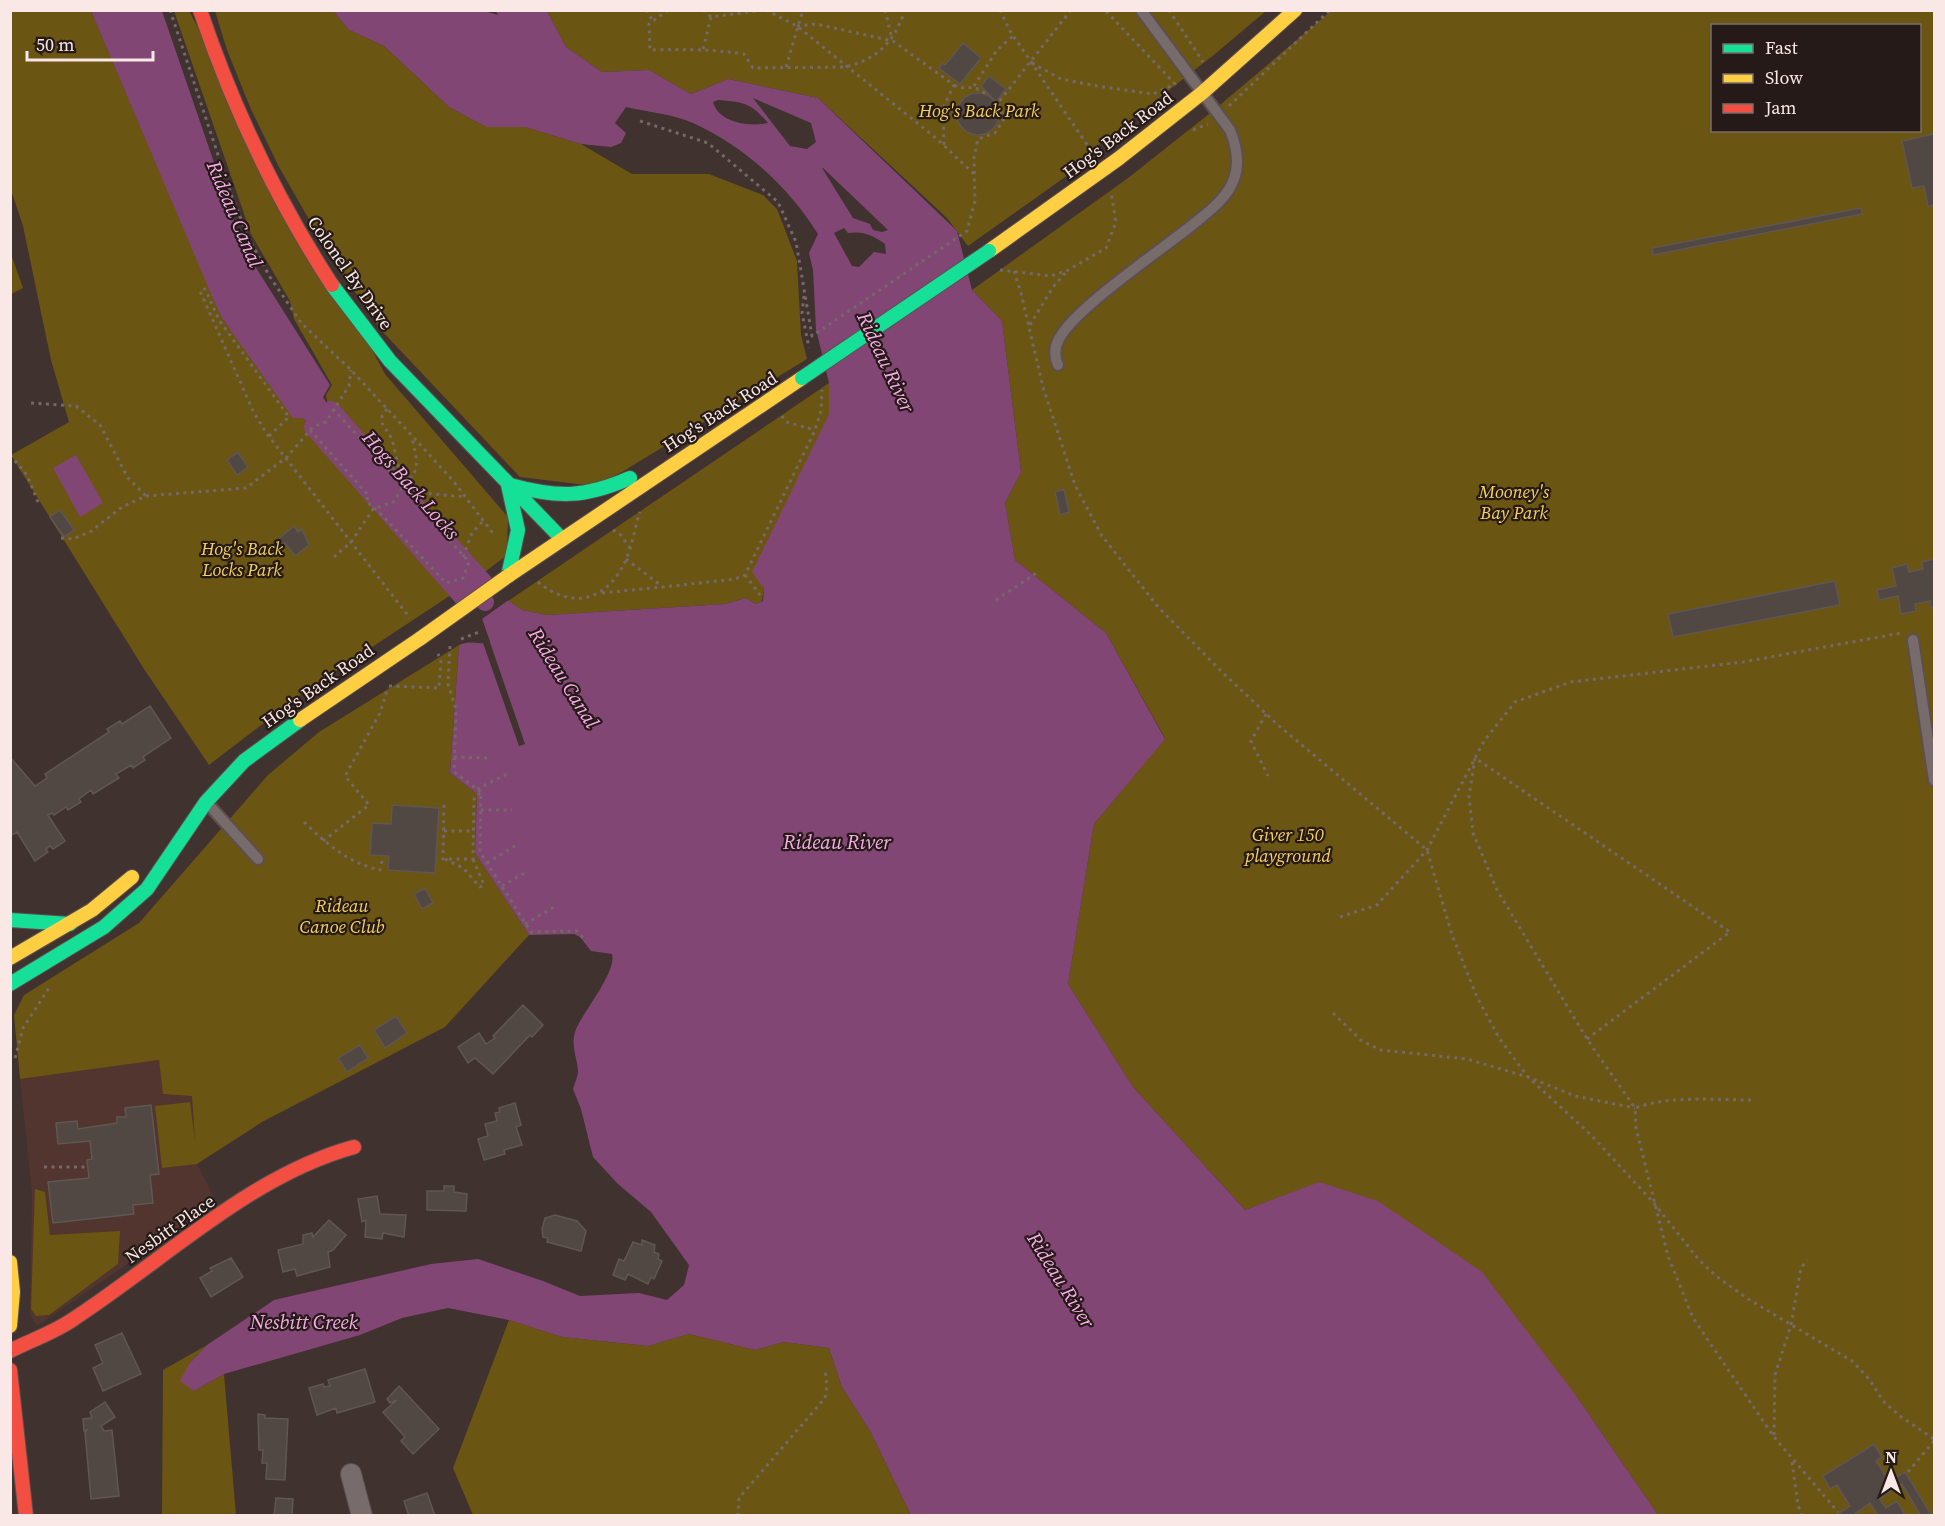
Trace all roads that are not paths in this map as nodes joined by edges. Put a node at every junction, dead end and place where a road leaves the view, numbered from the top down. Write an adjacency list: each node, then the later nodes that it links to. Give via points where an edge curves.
1 (200, 10): 7 (main road, Colonel By Drive, via 241,119 289,217 329,280 362,328)
2 (1141, 10): 4 (lane)
3 (1295, 10): 4 (main road, Hog's Back Road)
4 (1202, 93): 5 (lane, via 1230,130 1237,167 1230,189 1209,212 1064,330 1055,352); 6 (main road, Hog's Back Road, bridge, via 989,251)
5 (1058, 365)
6 (696, 449): 7 (main road, via 608,489 572,497 551,497); 8 (main road, Hog's Back Road)
7 (508, 484): 8 (main road, Colonel By Drive); 9 (main road, via 520,527)
8 (561, 538): 9 (main road, Hog's Back Road)
9 (508, 576): 12 (main road, Hog's Back Road, bridge, via 272,740 244,761)
10 (1913, 640): 11 (lane)
11 (1935, 780)
12 (206, 802): 13 (main road, Hog's Back Road); 14 (lane)
13 (173, 849): 16 (main road, Hog's Back Road); 18 (main road, Hog's Back Road, via 147,889 104,927)
14 (258, 859)
15 (10, 920): 16 (main road)
16 (70, 924): 17 (main road, Hog's Back Road)
17 (10, 958)
18 (10, 984)
19 (354, 1146): 22 (main road, Nesbitt Place, via 321,1156 258,1189 73,1320)
20 (10, 1262): 21 (main road)
21 (10, 1326)
22 (10, 1351)
23 (10, 1370): 25 (main road)
24 (351, 1474): 26 (street)
25 (26, 1515)
26 (362, 1515)

